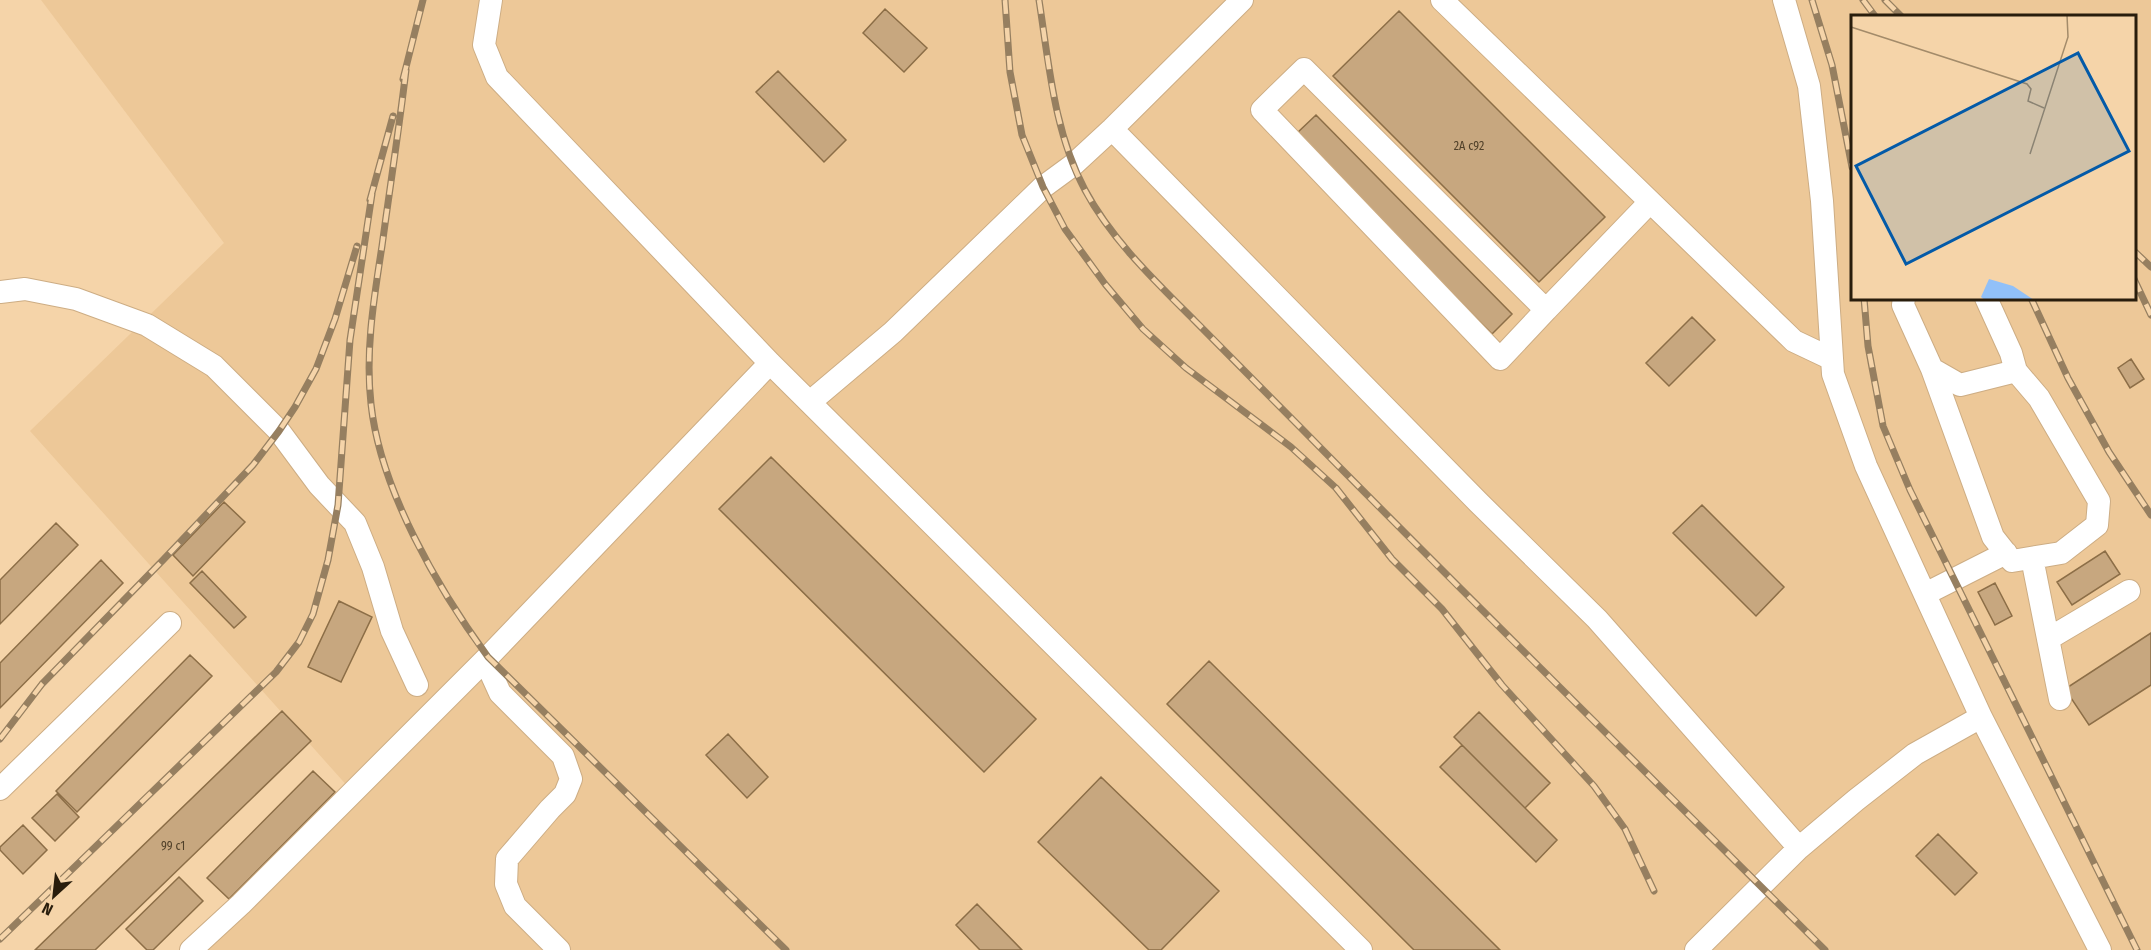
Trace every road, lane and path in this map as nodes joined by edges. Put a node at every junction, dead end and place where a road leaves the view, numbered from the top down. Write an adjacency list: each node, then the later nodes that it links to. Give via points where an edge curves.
1 (491, 0): 12 (street, via 483,45 497,77)
2 (1242, 0): 5 (street)
3 (1442, 0): 6 (street)
4 (1784, 0): 11 (street, via 1809,86)
5 (1112, 129): 16 (street, via 1043,187 892,332); 29 (street, via 1597,619)
6 (1650, 202): 10 (street); 11 (street, via 1794,341)
7 (0, 292): 25 (street, via 25,289 76,298 147,325 214,366 279,431 319,485 356,523 374,567 392,631)
8 (1904, 300): 13 (street)
9 (1987, 300): 14 (street)
10 (1546, 310): 10 (street, via 1304,69 1262,110 1500,359)
11 (1832, 359): 21 (street, via 1833,374 1866,466)
12 (770, 363): 16 (street); 24 (street)
13 (1932, 369): 15 (street, via 1960,385); 17 (street)
14 (2016, 371): 15 (street); 19 (street, via 2039,398 2099,501 2097,525 2061,553)
15 (1971, 382): 17 (street)
16 (810, 402): 32 (street)
17 (1953, 427): 18 (street, via 1993,537)
18 (2006, 553): 19 (street, via 2012,561); 21 (street)
19 (2032, 558): 23 (street)
20 (2129, 591): 23 (street)
21 (1925, 594): 27 (street)
22 (170, 623): 28 (street)
23 (2048, 639): 26 (street)
24 (484, 660): 30 (street); 31 (street, via 500,693 562,756 571,779 565,795 507,859 506,884 515,906)
25 (417, 685)
26 (2060, 699)
27 (1981, 717): 29 (street, via 1916,754); 34 (street)
28 (0, 789)
29 (1798, 848): 33 (street)
30 (191, 950)
31 (559, 950)
32 (1361, 950)
33 (1696, 950)
34 (2100, 950)

